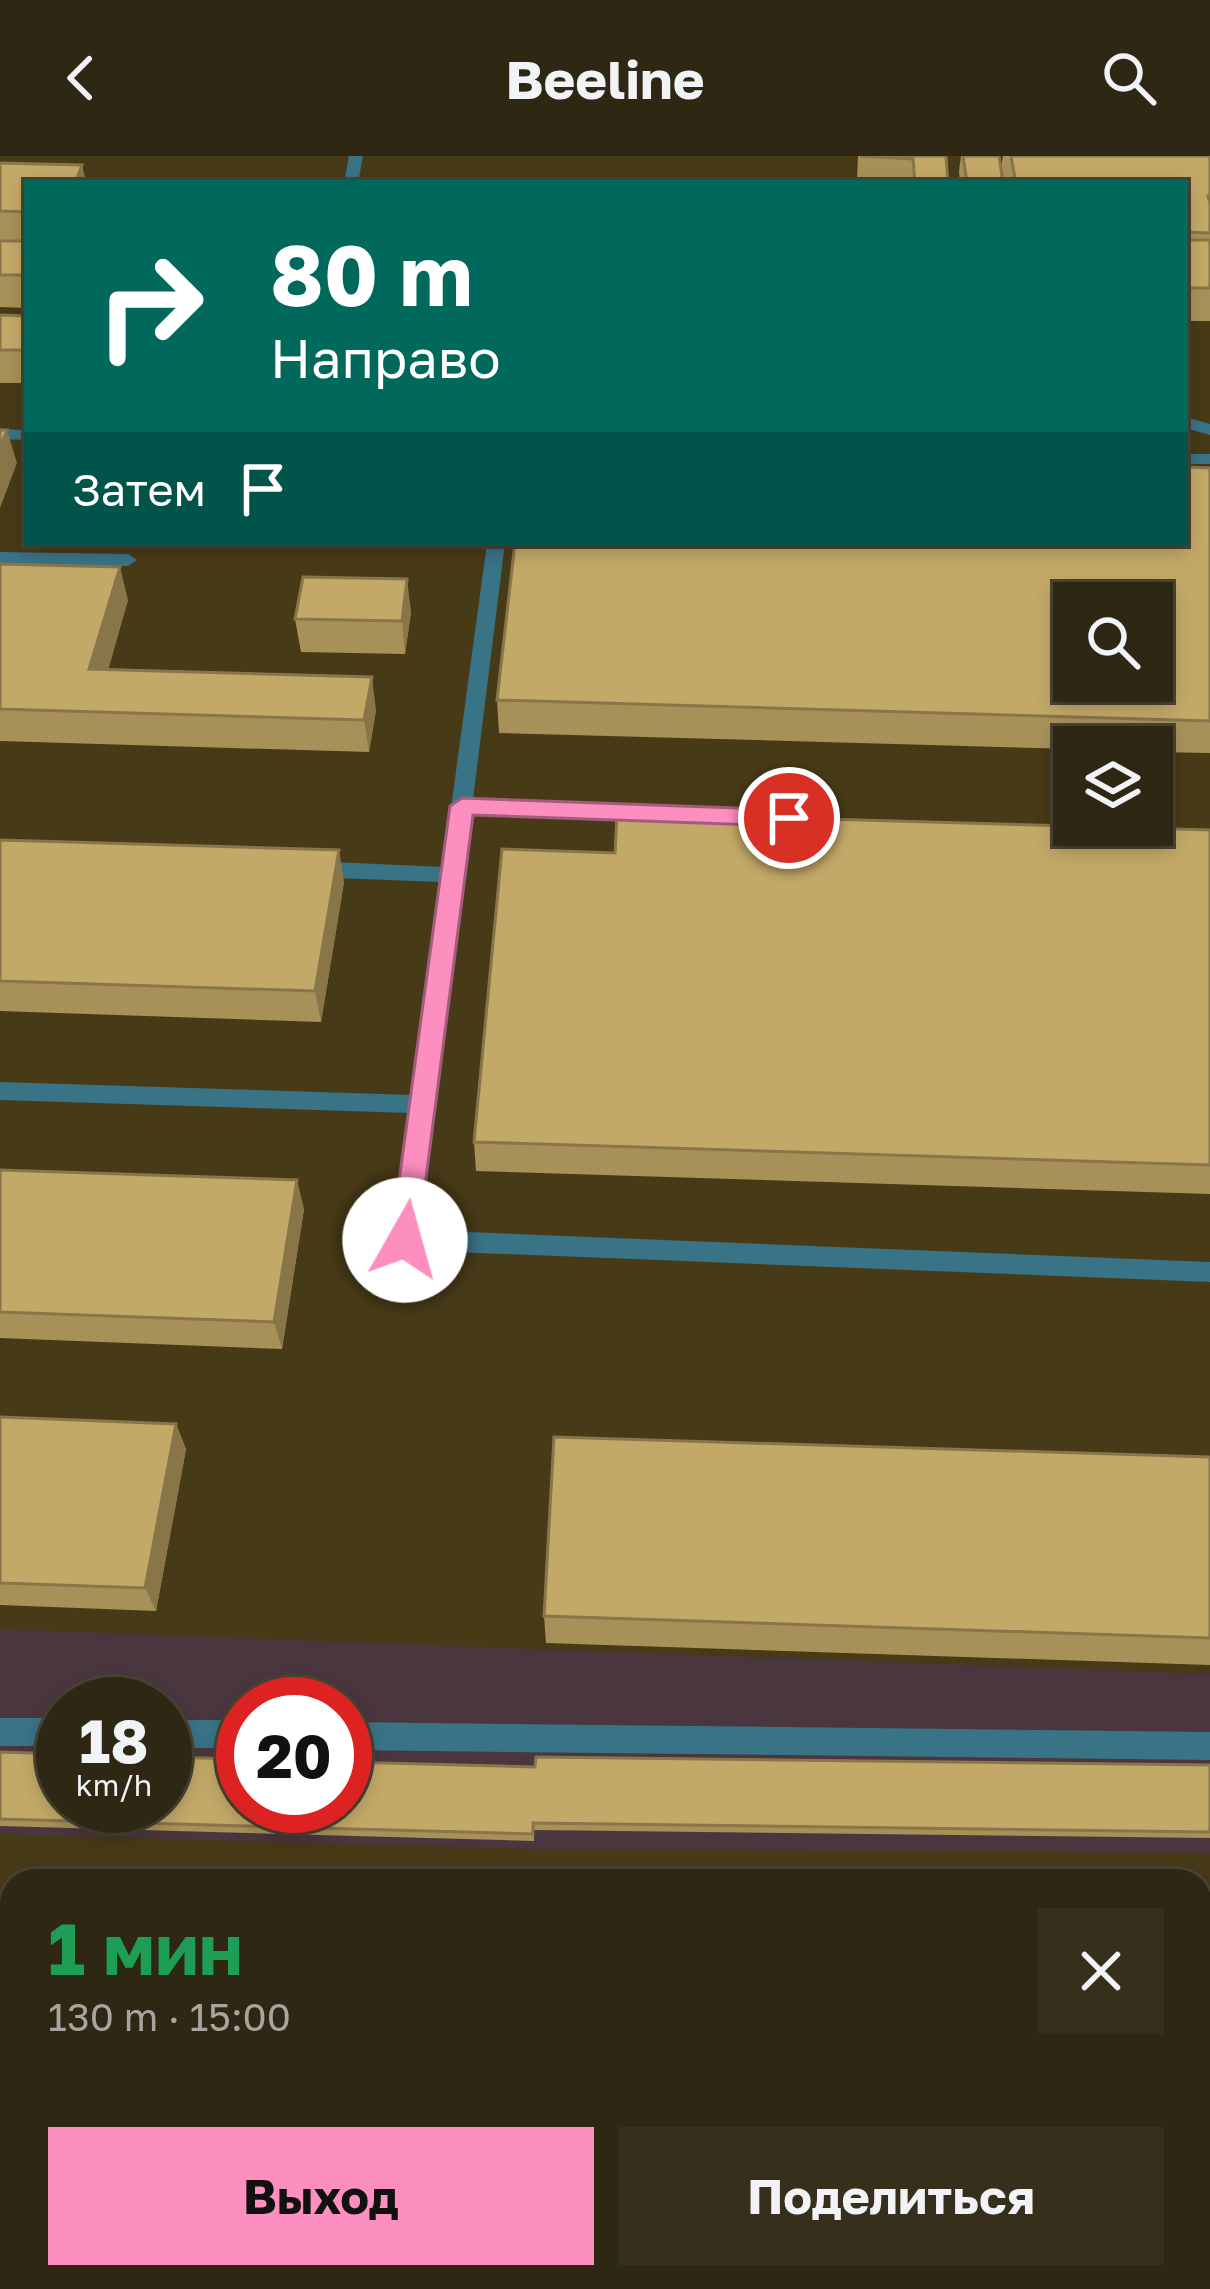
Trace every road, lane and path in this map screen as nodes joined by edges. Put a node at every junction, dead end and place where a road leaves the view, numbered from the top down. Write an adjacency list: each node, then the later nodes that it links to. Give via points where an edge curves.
1 (496, 546): 4 (lane)
2 (9, 558): 3 (lane)
3 (128, 560)
4 (462, 806): 5 (lane); 7 (lane)
5 (813, 819)
6 (286, 868): 7 (lane)
7 (452, 875): 9 (lane)
8 (0, 1091): 9 (lane)
9 (420, 1104): 10 (lane, via 405,1240)
10 (1210, 1272)
11 (0, 1732): 12 (lane)
12 (36, 1732)
13 (372, 1736): 14 (lane)
14 (1210, 1746)

